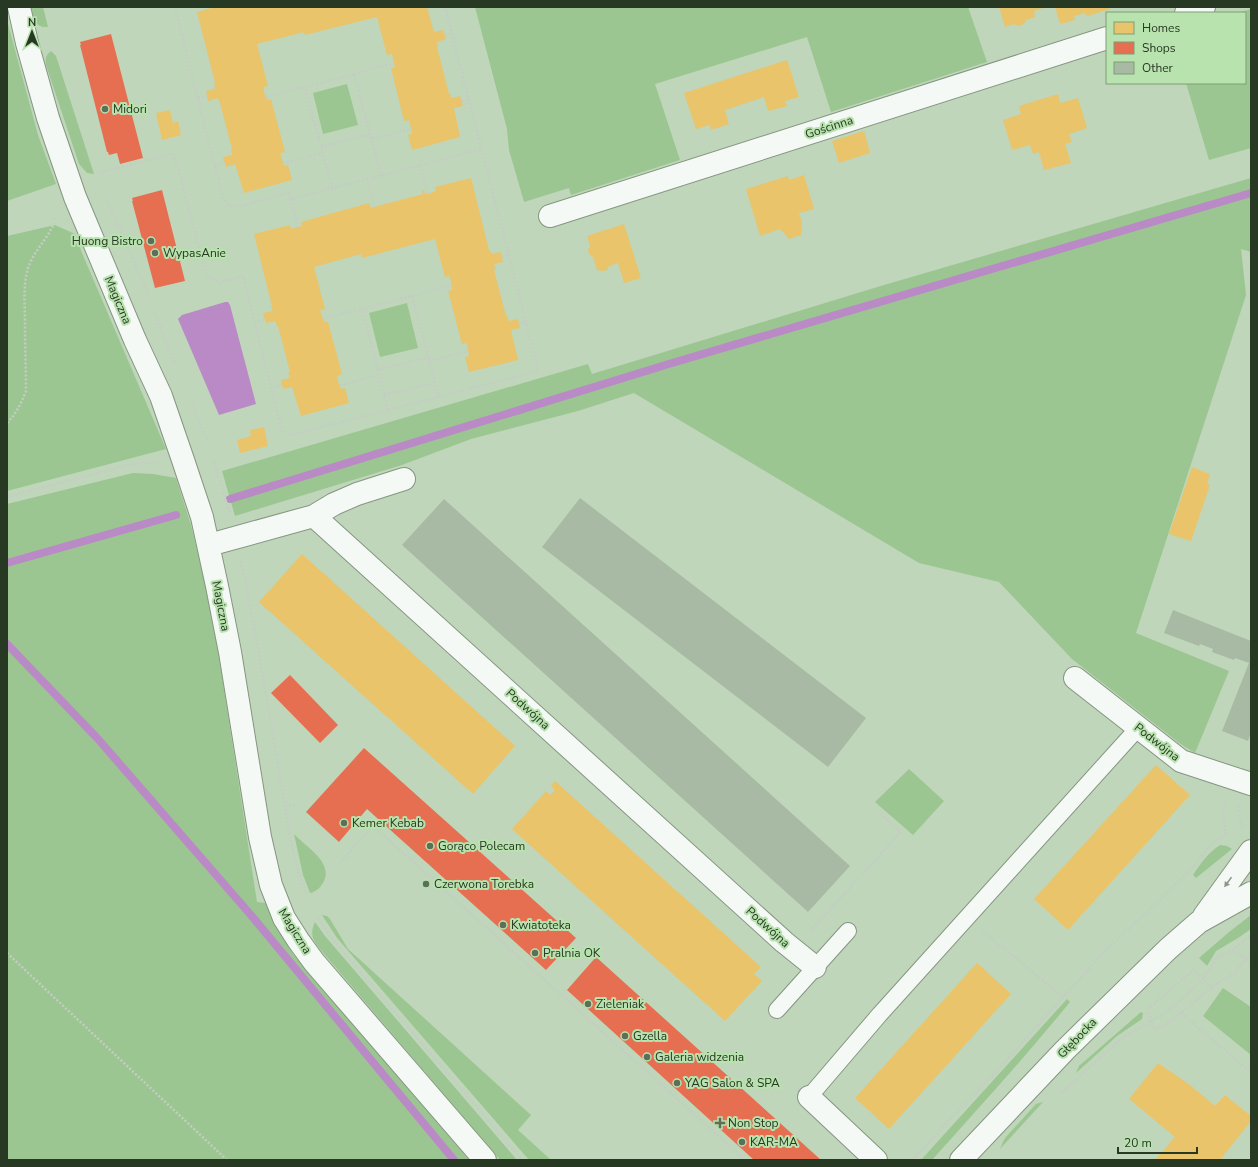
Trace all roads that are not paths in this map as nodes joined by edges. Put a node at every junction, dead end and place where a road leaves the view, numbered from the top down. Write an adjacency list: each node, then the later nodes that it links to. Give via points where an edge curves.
1 (19, 7): 8 (street, Magiczna, via 48,118 75,197 161,396)
2 (1204, 7): 3 (street)
3 (1189, 12)
4 (1106, 38): 5 (street, Gościnna)
5 (550, 216)
6 (404, 479): 7 (street, via 357,494)
7 (314, 516): 8 (street); 16 (street, Podwójna)
8 (209, 545): 19 (street, Magiczna, via 230,652 260,837 271,885 284,918 314,962)
9 (1075, 678): 10 (street, Podwójna)
10 (1138, 728): 11 (street, Podwójna, via 1181,761); 18 (lane, via 880,1014)
11 (1244, 782)
12 (1251, 851): 14 (street, Głębocka, one-way to 14)
13 (1251, 893): 14 (street, Głębocka)
14 (1199, 922): 21 (street, Głębocka, via 1105,1009)
15 (848, 931): 16 (lane)
16 (815, 967): 17 (lane)
17 (777, 1010)
18 (809, 1097): 20 (street)
19 (485, 1160)
20 (876, 1160)
21 (961, 1160)

